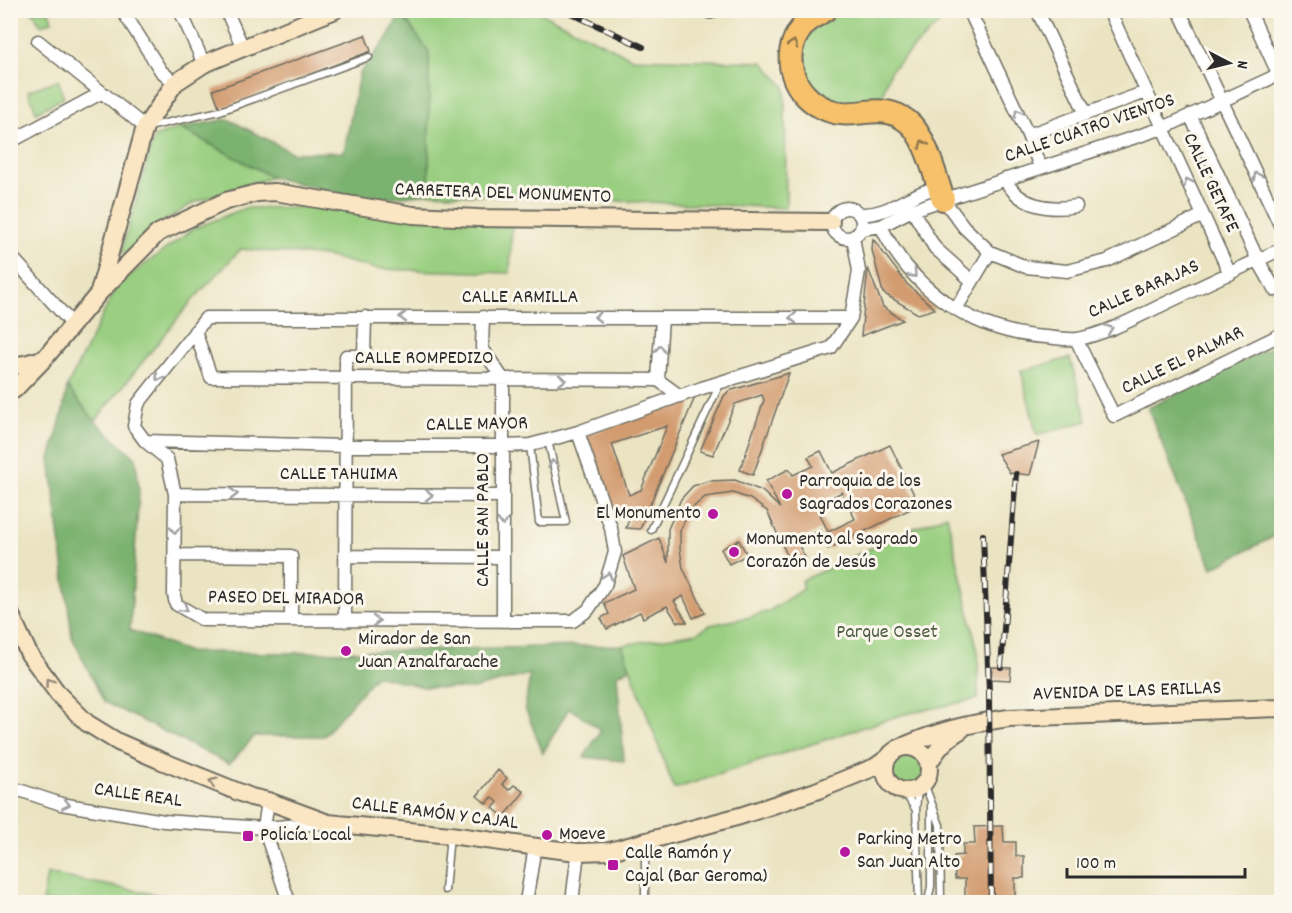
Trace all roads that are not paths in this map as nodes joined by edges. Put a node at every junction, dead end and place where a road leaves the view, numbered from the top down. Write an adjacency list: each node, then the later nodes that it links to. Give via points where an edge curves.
1 (180, 10): 14 (street)
2 (226, 10): 12 (street)
3 (335, 10): 12 (main road)
4 (825, 10): 28 (highway, one-way to 4, via 922,140 909,122 895,113 877,110 831,112 813,104 800,91 792,76 794,38 804,24)
5 (969, 10): 24 (street, one-way to 5)
6 (1037, 10): 20 (street)
7 (1109, 10): 17 (street, CALLE GETAFE)
8 (1179, 10): 19 (street)
9 (1249, 10): 15 (street)
10 (123, 13): 16 (street, via 161,71)
11 (38, 41): 18 (street)
12 (243, 48): 14 (main road)
13 (369, 57): 22 (lane, via 220,111)
14 (204, 64): 16 (main road)
15 (1280, 76): 19 (street, CALLE CUATRO VIENTOS)
16 (175, 83): 22 (main road)
17 (1146, 92): 20 (street); 23 (street, CALLE GETAFE)
18 (101, 93): 22 (street); 25 (street)
19 (1221, 100): 21 (street, CALLE CUATRO VIENTOS); 35 (street, one-way to 19)
20 (1086, 114): 24 (street)
21 (1190, 115): 23 (street, CALLE CUATRO VIENTOS); 42 (street)
22 (145, 127): 40 (main road)
23 (1163, 128): 26 (street, CALLE CUATRO VIENTOS); 32 (street, CALLE GETAFE, one-way to 23)
24 (1028, 135): 26 (street)
25 (10, 142)
26 (1040, 167): 27 (street, CALLE CUATRO VIENTOS)
27 (1005, 179): 28 (street, CALLE CUATRO VIENTOS); 29 (street, via 1025,200 1040,207)
28 (941, 193): 30 (street, CALLE CUATRO VIENTOS); 31 (street, CALLE CUATRO VIENTOS, via 929,189 870,215); 38 (street, via 963,227)
29 (1076, 206)
30 (912, 210): 34 (street, CALLE CUATRO VIENTOS); 44 (street, via 935,248)
31 (860, 214): 33 (street, via 847,207 839,209); 36 (street, via 862,222)
32 (1203, 215): 38 (street, via 1107,261 1066,272 1026,267); 43 (street, CALLE GETAFE)
33 (831, 222): 36 (street, via 836,234 847,238); 41 (main road, CARRETERA DEL MONUMENTO, via 413,215 275,192 226,201 158,233)
34 (881, 226): 36 (street, CALLE CUATRO VIENTOS); 47 (street, CALLE BARAJAS, one-way to 47, via 911,273 936,297)
35 (1281, 229)
36 (857, 233): 51 (street, via 859,271)
37 (1281, 249): 42 (street, CALLE BARAJAS)
38 (990, 252): 44 (street)
39 (10, 255): 52 (street)
40 (109, 256): 41 (main road, via 116,260); 46 (main road)
41 (133, 258): 46 (main road, CARRETERA DEL MONUMENTO)
42 (1258, 260): 43 (street, CALLE BARAJAS); 45 (street, via 1275,290)
43 (1230, 274): 55 (street, CALLE BARAJAS, one-way to 43, via 1108,330)
44 (972, 281): 47 (street)
45 (1281, 287)
46 (99, 293): 52 (main road, CARRETERA DEL MONUMENTO)
47 (956, 309): 55 (street, CALLE BARAJAS, via 988,326 1021,334)
48 (364, 316): 49 (street, CALLE ARMILLA, one-way to 48); 53 (street, CALLE ARMILLA, via 219,316 206,318); 59 (street, via 364,356 346,356)
49 (483, 317): 50 (street, CALLE ARMILLA, one-way to 49); 60 (street, via 482,348)
50 (662, 318): 51 (street, CALLE ARMILLA, one-way to 50); 61 (street, one-way to 50)
51 (851, 318): 62 (street, CALLE MAYOR, via 831,348)
52 (73, 325): 56 (main road, CARRETERA DEL MONUMENTO)
53 (195, 331): 59 (street, CALLE ROMPEDIZO, via 211,377); 67 (street, CALLE ARMILLA, one-way to 67, via 138,404 134,426)
54 (1281, 334): 55 (street, CALLE EL PALMAR, via 1114,416)
55 (1076, 339)
56 (44, 359): 57 (main road); 63 (main road, CARRETERA DEL MONUMENTO)
57 (10, 366)
58 (10, 372): 63 (main road, via 15,382)
59 (346, 379): 60 (street, CALLE ROMPEDIZO); 69 (street)
60 (503, 379): 61 (street, CALLE ROMPEDIZO, one-way to 61); 70 (street, CALLE SAN PABLO)
61 (657, 380): 64 (street)
62 (722, 382): 64 (street, CALLE MAYOR); 74 (lane)
63 (11, 396)
64 (680, 396): 65 (street, CALLE MAYOR)
65 (578, 432): 66 (street, CALLE MAYOR); 81 (street, PASEO DEL MIRADOR, one-way to 65, via 573,621 588,610 605,585 615,552 611,528)
66 (548, 440): 68 (street, CALLE MAYOR); 68 (lane, one-way to 66, via 539,522 566,522)
67 (145, 441): 69 (street, CALLE MAYOR); 71 (street, PASEO DEL MIRADOR, via 167,459)
68 (530, 445): 70 (street, CALLE MAYOR)
69 (345, 446): 70 (street, CALLE MAYOR); 72 (street)
70 (503, 446): 73 (street, CALLE SAN PABLO)
71 (175, 494): 72 (street, CALLE TAHUIMA, one-way to 72); 75 (street, PASEO DEL MIRADOR, one-way to 75)
72 (345, 495): 73 (street, CALLE TAHUIMA, one-way to 73); 76 (street)
73 (503, 496): 77 (street, CALLE SAN PABLO, one-way to 77)
74 (651, 530)
75 (175, 555): 79 (street, PASEO DEL MIRADOR, one-way to 79, via 176,604 203,620); 79 (street, via 291,556)
76 (345, 556): 77 (street); 80 (street)
77 (503, 557): 81 (street, CALLE SAN PABLO)
78 (10, 613): 89 (main road, CALLE RAMÓN Y CAJAL, one-way to 78, via 118,742 87,723 59,695 29,654)
79 (291, 620): 80 (street, PASEO DEL MIRADOR)
80 (345, 621): 81 (street, PASEO DEL MIRADOR, one-way to 81)
81 (503, 621)
82 (1281, 708): 83 (main road, AVENIDA DE LAS ERILLAS, via 1016,717)
83 (975, 722): 84 (main road, AVENIDA DE LAS ERILLAS, via 939,731); 85 (main road, AVENIDA DE LAS ERILLAS, via 948,738)
84 (893, 753): 85 (main road, via 910,747); 87 (main road, via 886,763 887,777); 88 (main road, CALLE RAMÓN Y CAJAL, via 875,767)
85 (929, 763): 87 (main road, via 929,771)
86 (10, 787): 93 (street, CALLE REAL, one-way to 93, via 61,804 164,821)
87 (910, 787): 88 (main road, CALLE RAMÓN Y CAJAL, via 866,780); 90 (lane); 91 (lane); 91 (lane)
88 (816, 791): 95 (main road, CALLE RAMÓN Y CAJAL)
89 (268, 801): 92 (main road, CALLE RAMÓN Y CAJAL); 93 (street)
90 (931, 802): 104 (lane); 105 (lane, via 940,825)
91 (916, 810): 99 (lane)
92 (328, 823): 93 (street, CALLE REAL); 94 (main road, CALLE RAMÓN Y CAJAL)
93 (264, 828): 100 (street)
94 (450, 835): 96 (main road, CALLE RAMÓN Y CAJAL); 98 (lane)
95 (645, 842): 97 (main road, CALLE RAMÓN Y CAJAL, via 610,851); 103 (lane)
96 (535, 846): 97 (main road, CALLE RAMÓN Y CAJAL); 101 (street)
97 (578, 852): 102 (street)
98 (445, 890)
99 (918, 901)
100 (289, 903)
101 (526, 903)
102 (572, 903)
103 (645, 903)
104 (928, 903)
105 (942, 903)

